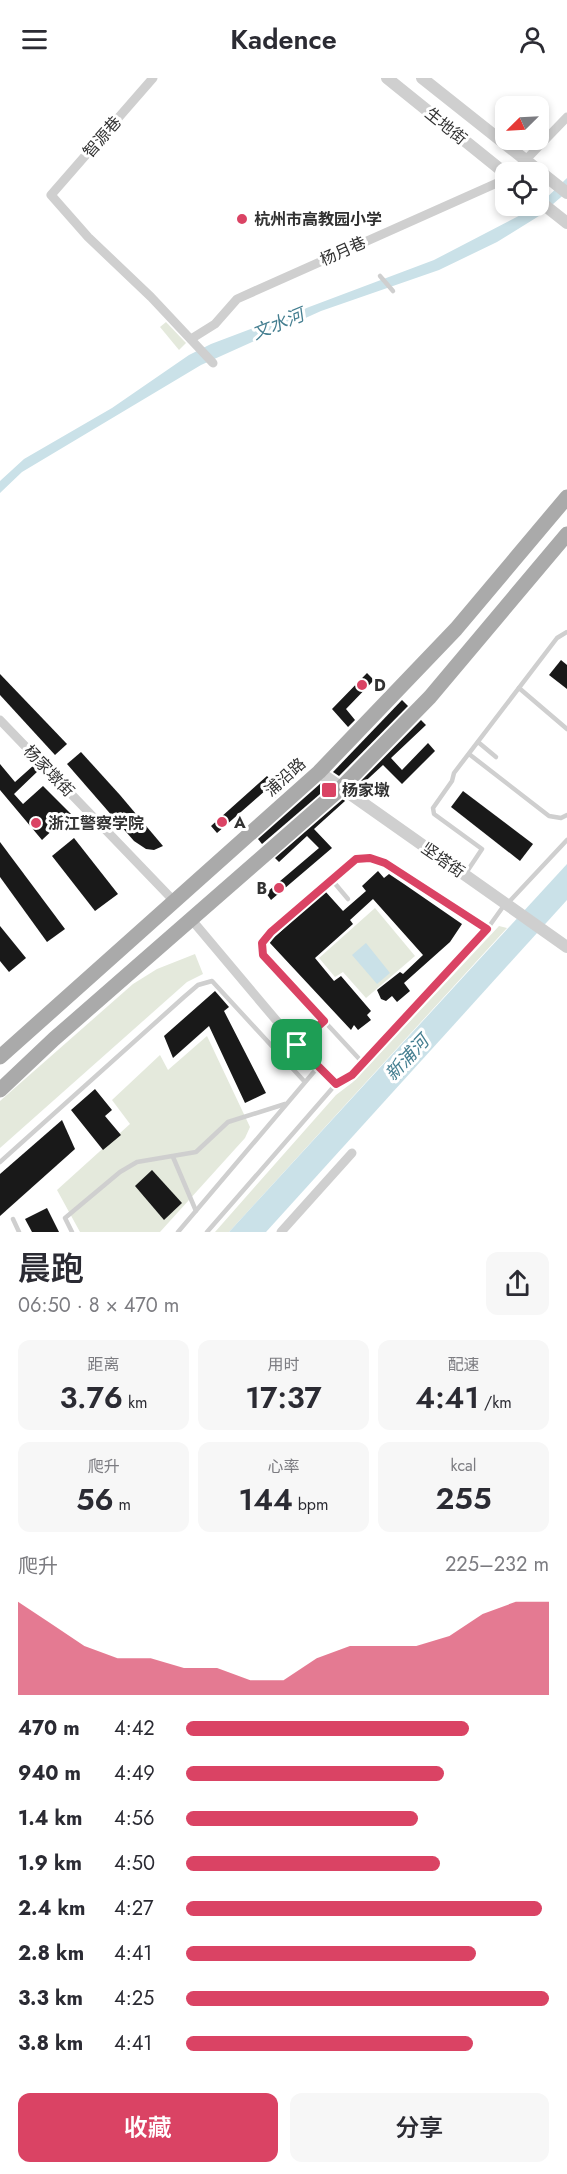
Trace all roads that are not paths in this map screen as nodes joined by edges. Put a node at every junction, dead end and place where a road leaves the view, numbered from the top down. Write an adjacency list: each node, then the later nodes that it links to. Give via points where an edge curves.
1 (153, 78): 13 (street, 智源巷, via 51,195)
2 (387, 78): 6 (street, 生地街)
3 (422, 78): 5 (street, 生地街)
4 (567, 117): 5 (street)
5 (527, 161): 8 (street, 生地街)
6 (495, 165)
7 (495, 184): 13 (street, 杨月巷, via 237,299 215,324)
8 (567, 194)
9 (549, 209): 10 (street)
10 (567, 223)
11 (380, 276): 12 (lane)
12 (393, 291)
13 (191, 339): 14 (street)
14 (213, 363)
15 (567, 497): 24 (main road, 浦沿路, via 456,629)
16 (567, 534): 25 (main road, via 429,697)
17 (567, 632): 18 (lane, via 557,638)
18 (519, 688): 20 (lane); 21 (lane)
19 (0, 720): 31 (street, 杨家墩街)
20 (567, 729)
21 (478, 742): 22 (lane); 23 (lane)
22 (469, 754): 26 (lane, via 549,816); 28 (lane, via 433,808 434,814 482,849)
23 (496, 757)
24 (319, 772): 25 (street, 坚塔街); 31 (main road, 浦沿路)
25 (340, 789): 28 (street, 坚塔街); 33 (main road)
26 (567, 815)
27 (567, 840): 32 (lane)
28 (464, 875): 32 (street, 坚塔街)
29 (332, 880): 30 (lane); 34 (lane, via 356,859 370,858 385,863); 36 (lane, via 262,943 263,955)
30 (348, 899)
31 (173, 900): 38 (main road, 浦沿路)
32 (510, 907): 34 (lane); 35 (street, 坚塔街)
33 (191, 919): 37 (street); 43 (main road)
34 (487, 929): 39 (lane)
35 (567, 947)
36 (324, 1021): 37 (lane); 39 (lane)
37 (297, 1045): 40 (street)
38 (0, 1057)
39 (363, 1063): 42 (lane)
40 (318, 1067): 41 (lane); 42 (street)
41 (304, 1081): 44 (lane); 47 (lane, via 212,981 198,985)
42 (336, 1084): 53 (lane)
43 (0, 1090)
44 (285, 1104): 46 (lane, via 228,1122 196,1152); 48 (lane)
45 (352, 1153): 54 (street)
46 (172, 1157): 48 (lane); 51 (lane, via 137,1162 120,1172 65,1218)
47 (0, 1162)
48 (196, 1211): 52 (lane)
49 (13, 1219): 50 (lane)
50 (19, 1232)
51 (72, 1232)
52 (178, 1232)
53 (207, 1232)
54 (281, 1232)

